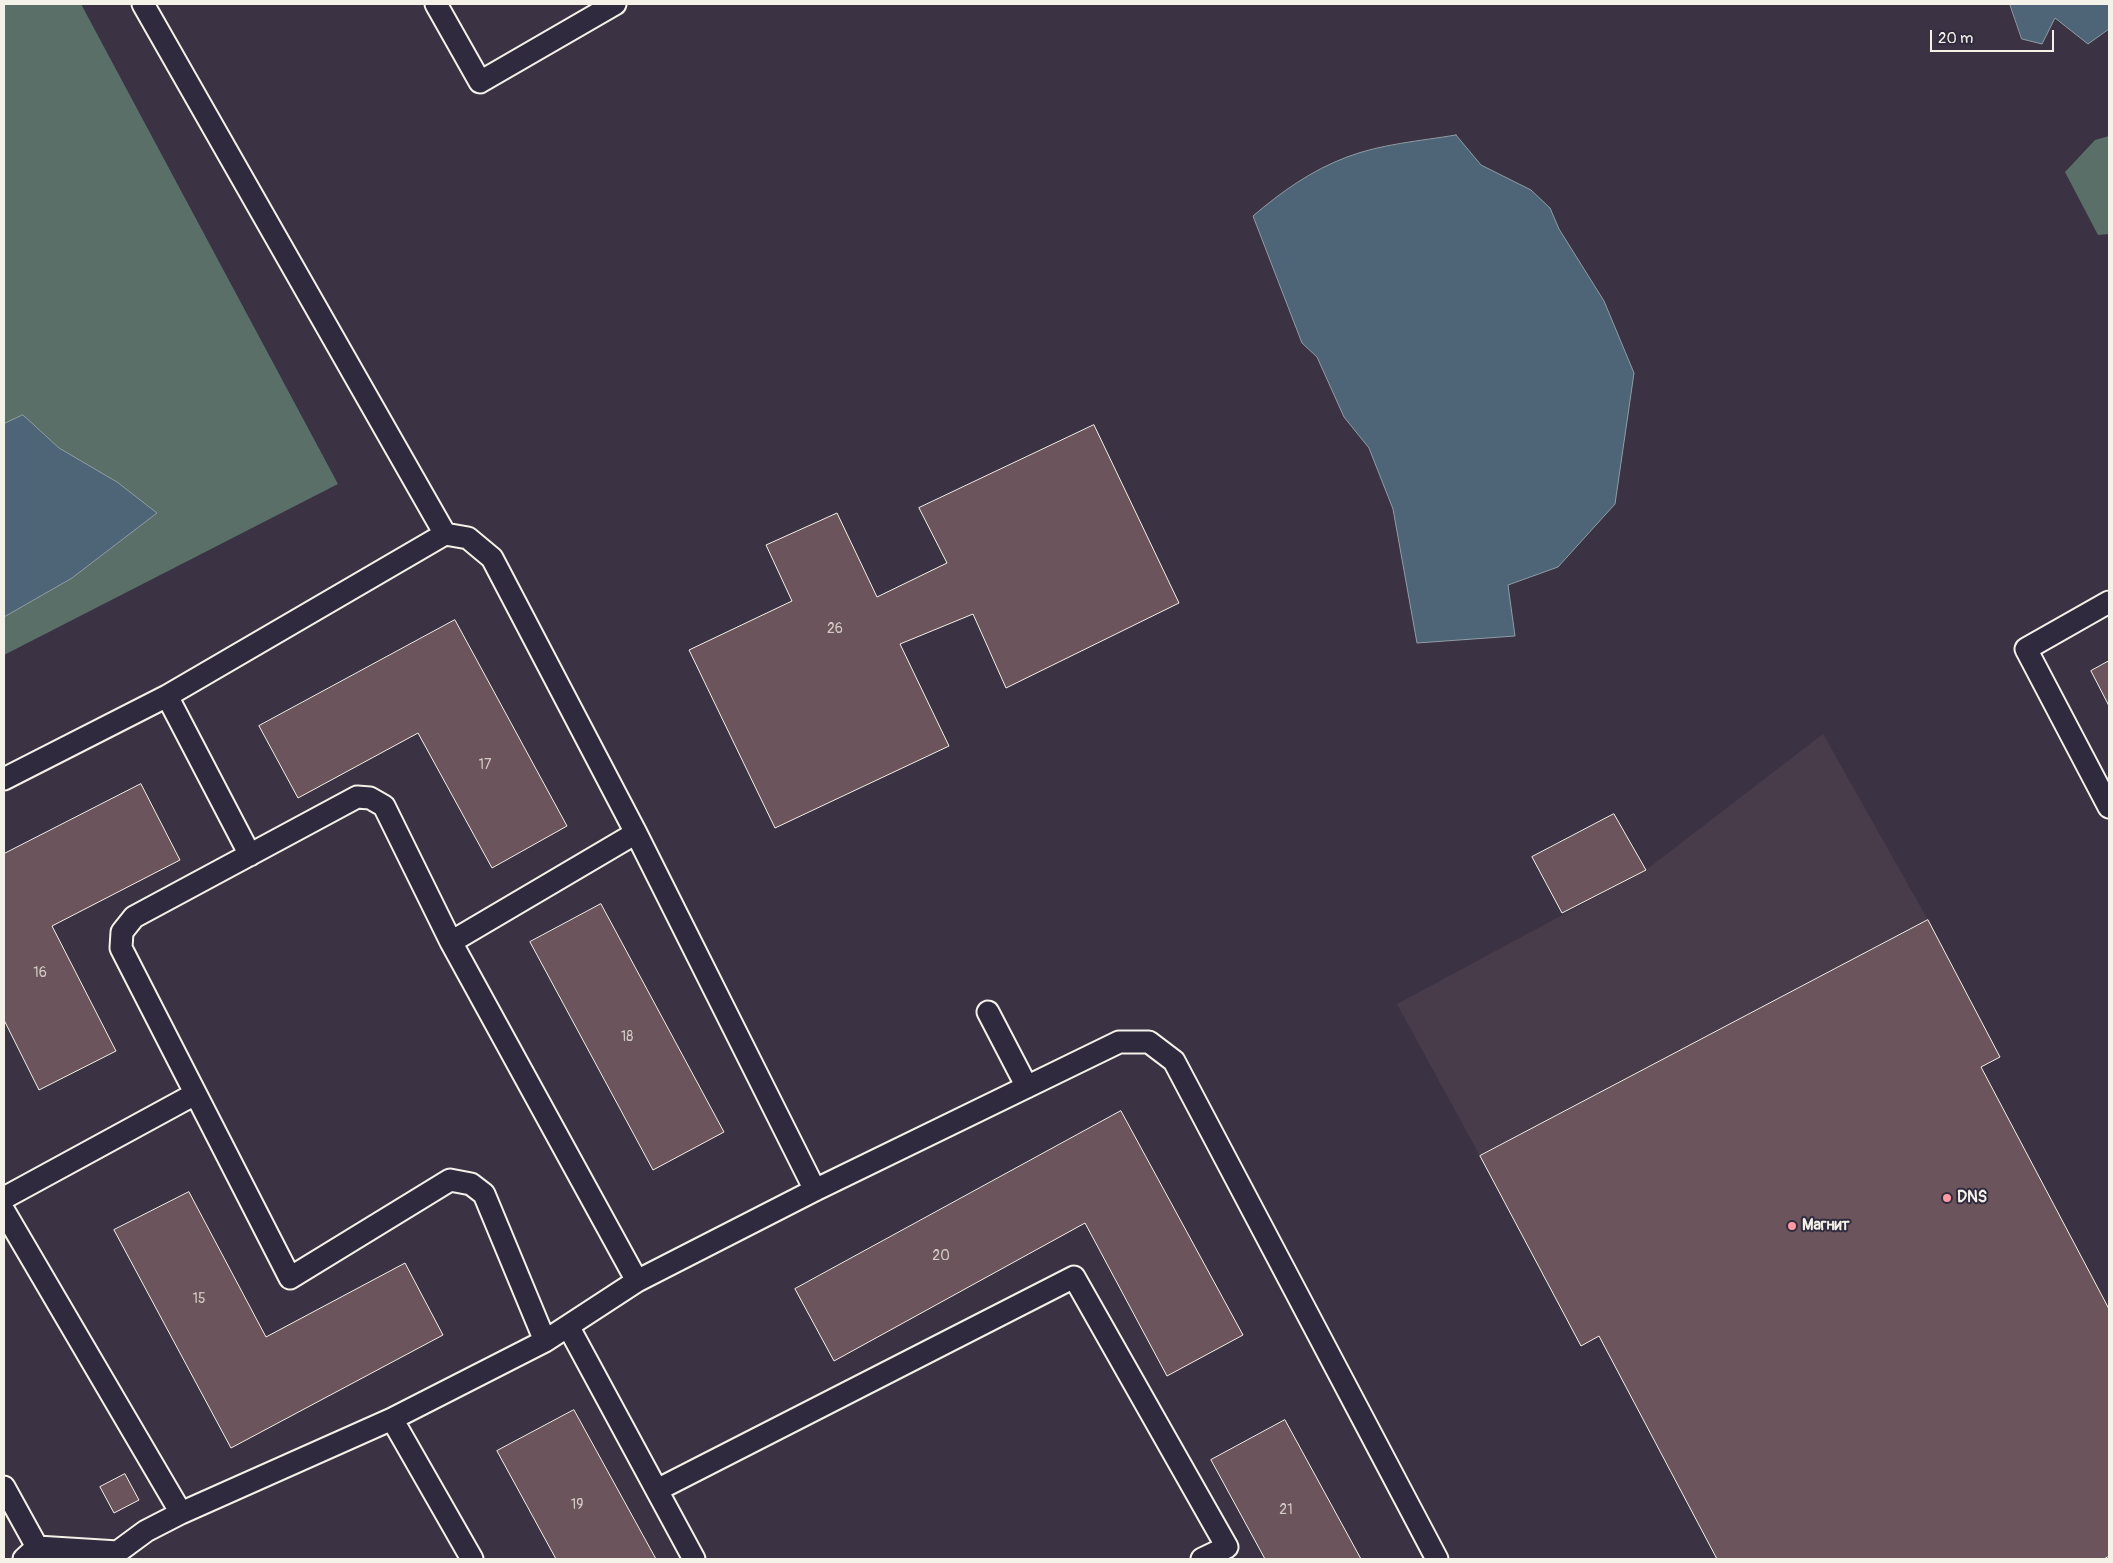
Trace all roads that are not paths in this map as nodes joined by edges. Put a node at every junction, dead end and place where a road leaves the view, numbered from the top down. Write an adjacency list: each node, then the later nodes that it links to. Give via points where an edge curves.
1 (144, 4): 4 (lane)
2 (436, 4): 3 (lane, via 480,82)
3 (615, 4)
4 (445, 534): 6 (lane); 9 (lane, via 468,538 492,558)
5 (2109, 602): 8 (lane, via 2026,649)
6 (167, 696): 7 (lane); 10 (lane)
7 (4, 779)
8 (2109, 807)
9 (636, 833): 11 (lane); 15 (lane)
10 (250, 854): 11 (lane, via 357,797 370,798 384,806); 14 (lane, via 134,917 122,932 121,948)
11 (451, 942): 18 (lane)
12 (988, 1012): 13 (lane)
13 (1027, 1087): 15 (lane); 30 (lane, via 1119,1042 1149,1042 1174,1061)
14 (195, 1094): 16 (lane); 20 (lane, via 290,1278 450,1180 471,1184 484,1194)
15 (815, 1190): 18 (lane)
16 (4, 1198)
17 (4, 1210): 24 (lane)
18 (637, 1281): 19 (lane)
19 (568, 1326): 20 (lane); 23 (lane)
20 (545, 1341): 21 (lane)
21 (392, 1419): 24 (lane); 27 (lane)
22 (4, 1487): 25 (lane)
23 (657, 1490): 28 (lane); 29 (lane, via 1074,1277 1227,1546)
24 (181, 1513): 26 (lane, via 146,1531)
25 (30, 1553): 26 (lane)
26 (113, 1556)
27 (472, 1559)
28 (694, 1559)
29 (1202, 1559)
30 (1437, 1559)

